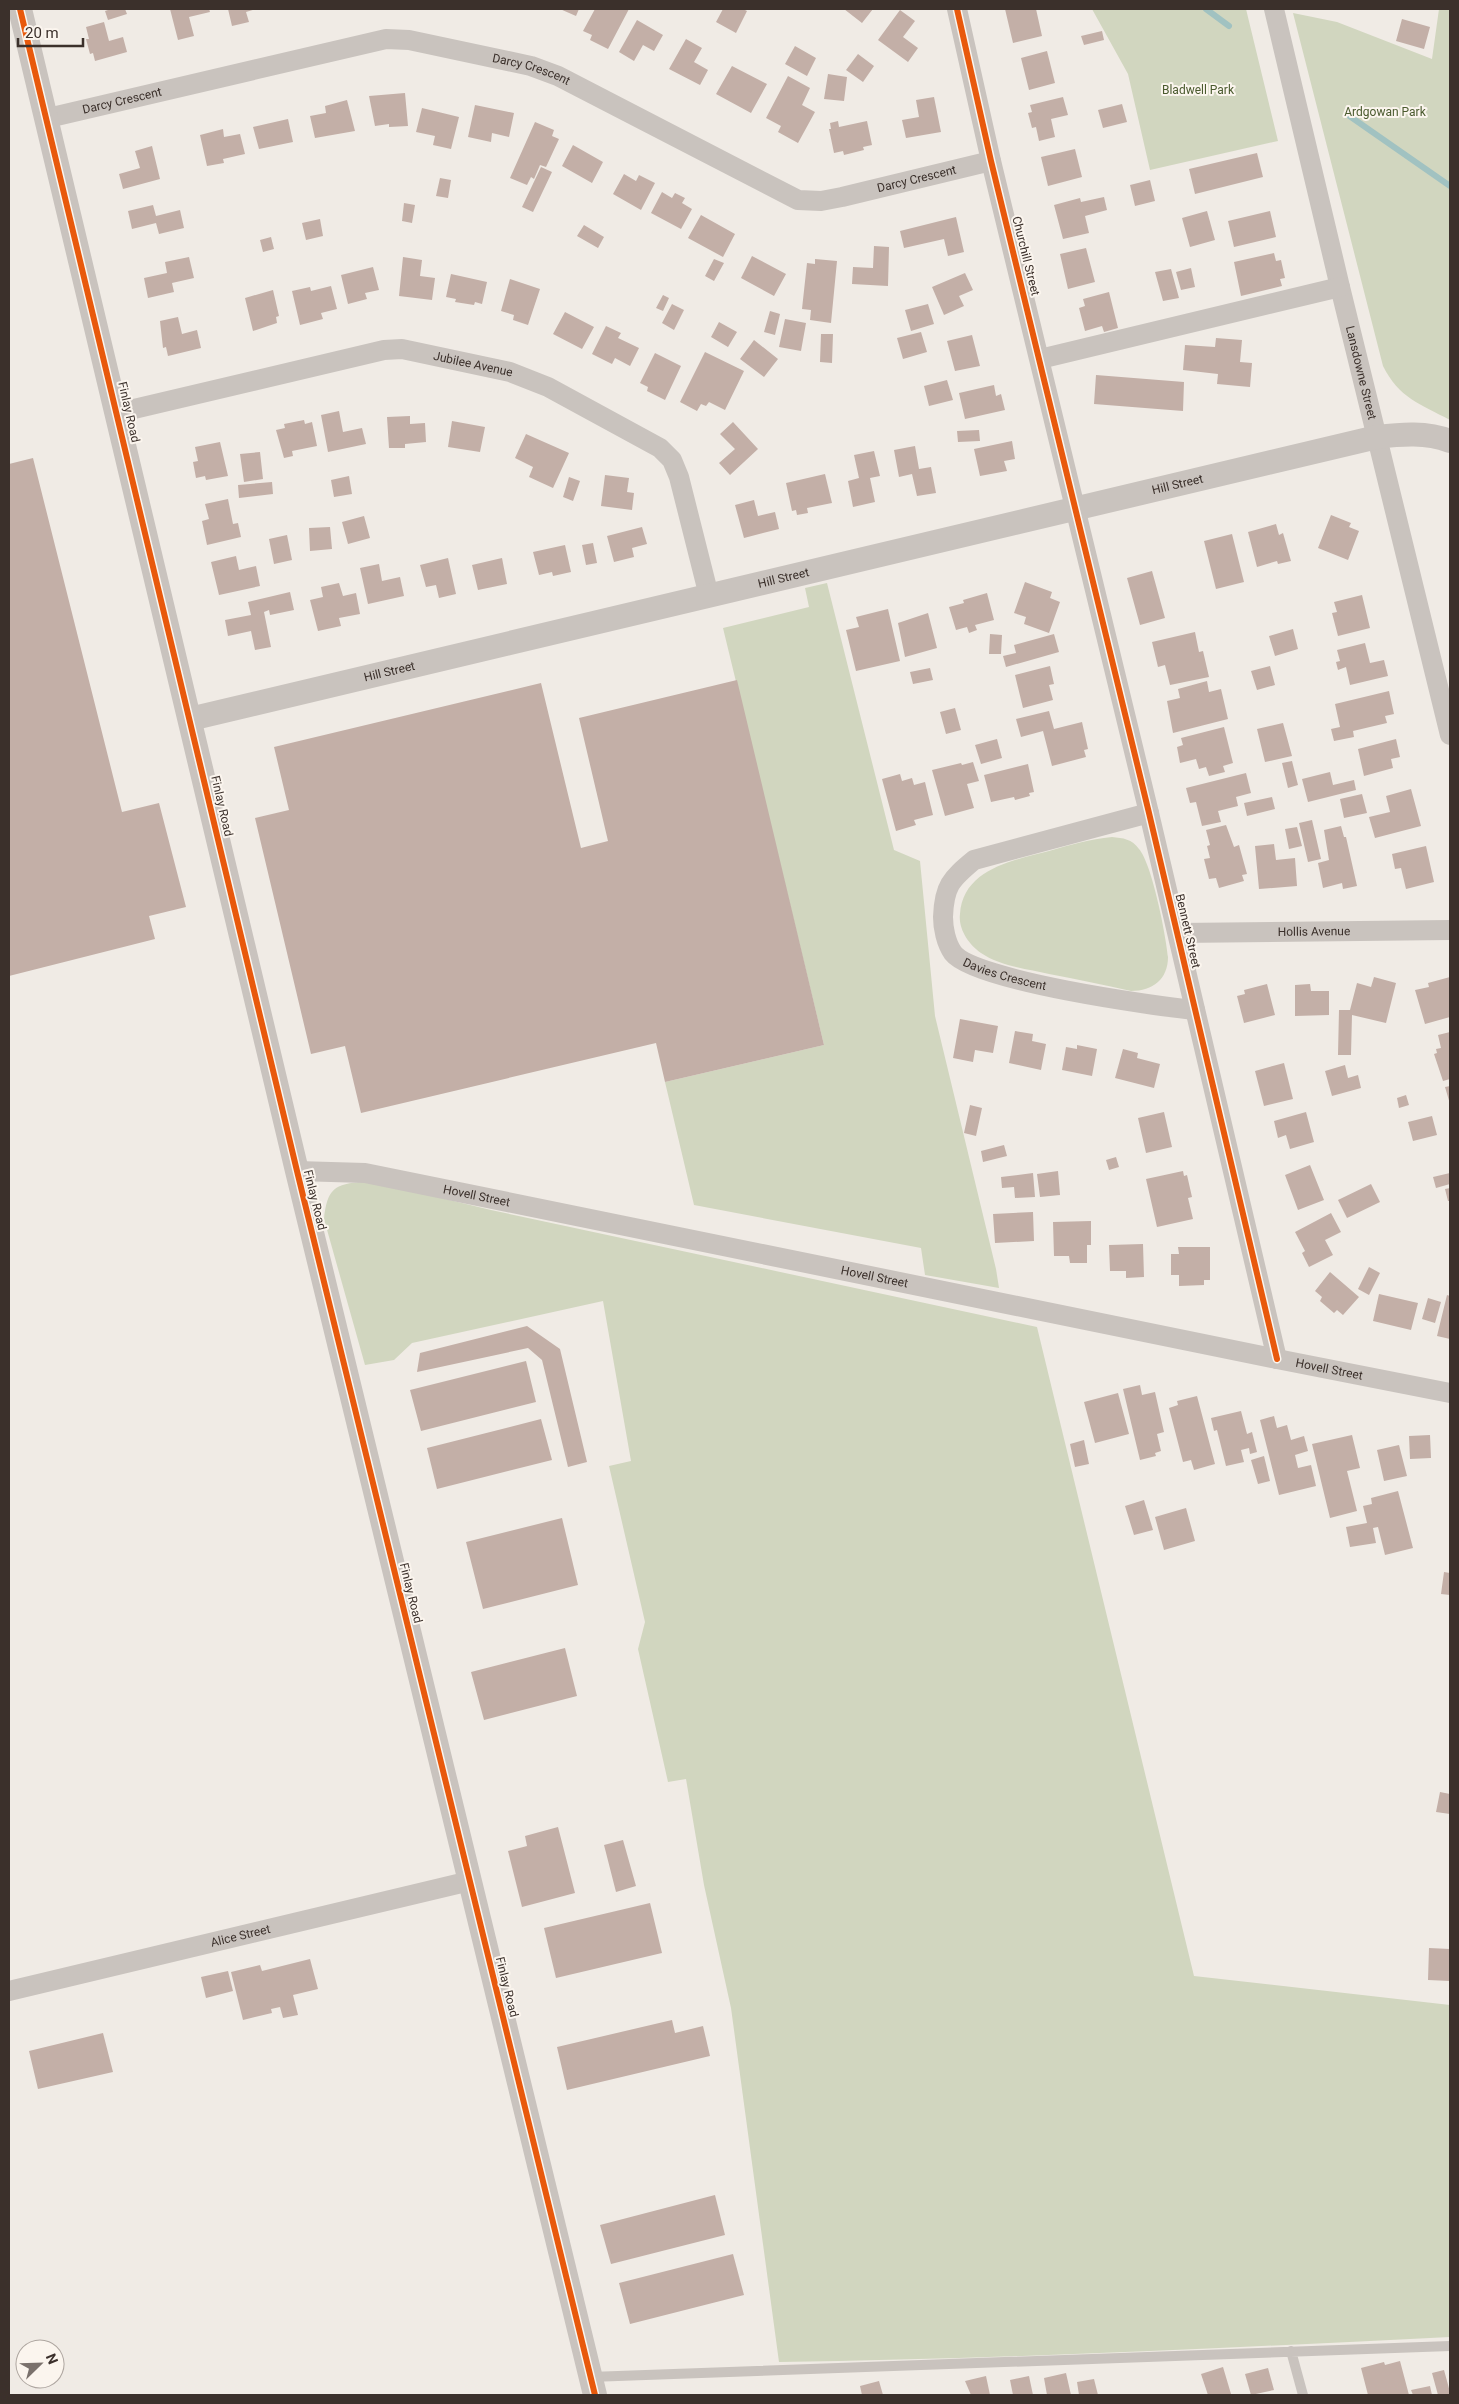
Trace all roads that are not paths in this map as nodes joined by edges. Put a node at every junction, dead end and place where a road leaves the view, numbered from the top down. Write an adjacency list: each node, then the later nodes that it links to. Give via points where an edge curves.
1 (20, 9): 4 (street, Finlay Road)
2 (956, 9): 5 (street, Churchill Street)
3 (1274, 9): 6 (street, Lansdowne Street)
4 (48, 118): 5 (street, Darcy Crescent, via 386,39 409,40 531,66 558,76 798,200 842,197); 8 (street, Finlay Road)
5 (991, 161): 7 (street, Churchill Street)
6 (1340, 287): 7 (street); 9 (street, Lansdowne Street)
7 (1040, 359): 11 (street, Churchill Street)
8 (118, 413): 12 (street, Jubilee Avenue, via 384,350 402,349 510,372 548,387 660,448 672,460 686,496); 13 (street, Finlay Road)
9 (1376, 437): 10 (street, Hill Street, via 1416,434); 11 (street, Hill Street); 14 (street, Lansdowne Street)
10 (1450, 441)
11 (1075, 508): 12 (street, Hill Street); 15 (street, Bennett Street)
12 (709, 596): 13 (street, Hill Street)
13 (190, 719): 19 (street, Finlay Road)
14 (1450, 735)
15 (1149, 814): 17 (street, Bennett Street); 18 (street, Davies Crescent, via 974,860 952,878 944,902 943,928 954,953 971,966 1011,978 1132,1003)
16 (1450, 930): 17 (street, Hollis Avenue)
17 (1178, 933): 18 (street, Bennett Street)
18 (1195, 1010): 20 (street, Bennett Street)
19 (296, 1171): 20 (street, Hovell Street, via 365,1173); 22 (street, Finlay Road)
20 (1277, 1360): 21 (street, Hovell Street)
21 (1450, 1393)
22 (470, 1882): 23 (street, Alice Street); 26 (street, Finlay Road)
23 (9, 1991)
24 (1450, 2346): 25 (lane)
25 (1291, 2351): 26 (lane); 27 (lane)
26 (592, 2386)
27 (1303, 2395)

